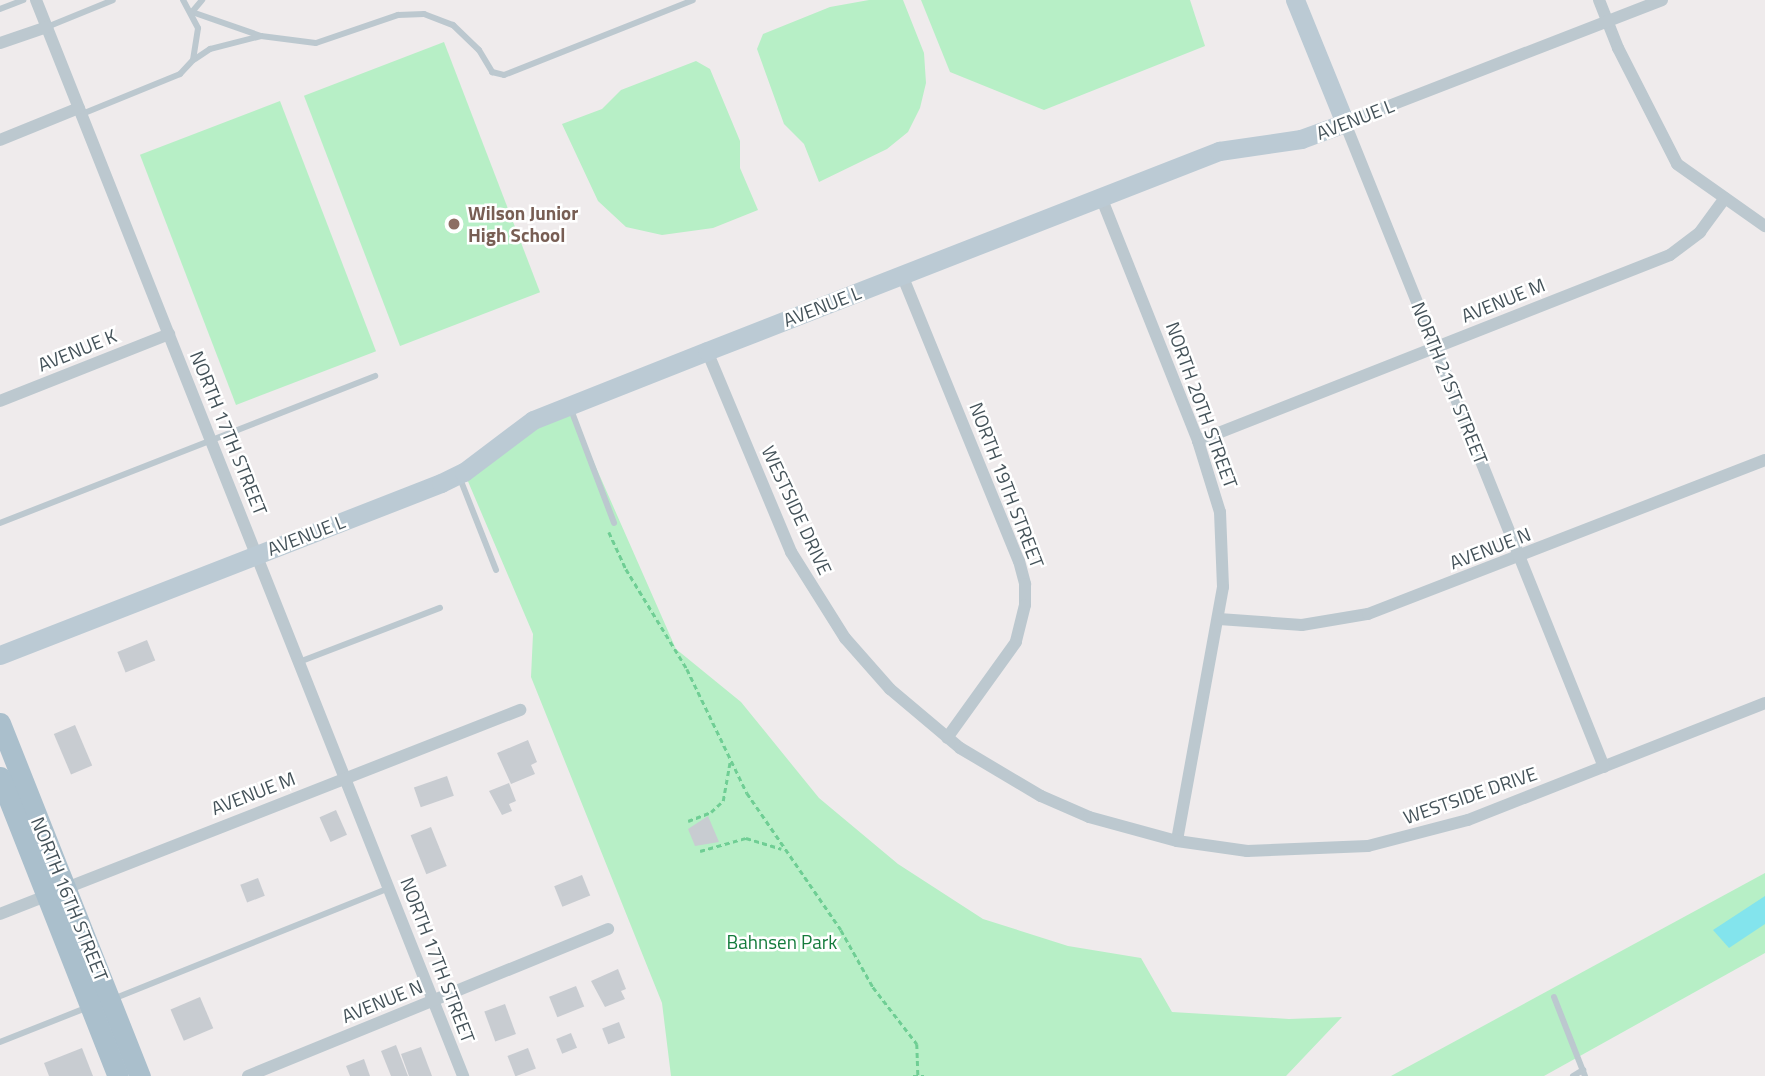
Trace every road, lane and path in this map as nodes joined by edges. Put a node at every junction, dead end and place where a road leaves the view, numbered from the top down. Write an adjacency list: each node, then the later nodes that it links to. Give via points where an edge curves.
1 (23, 0): 10 (lane)
2 (36, 0): 13 (street, NORTH 17TH STREET)
3 (113, 0): 13 (lane)
4 (183, 0): 11 (lane)
5 (202, 0): 11 (lane)
6 (693, 0): 14 (lane, via 504,75 492,72 479,50 453,24 424,14 398,15 316,43)
7 (1295, 0): 18 (street, NORTH 21ST STREET)
8 (1599, 0): 12 (street)
9 (1662, 0): 12 (street, AVENUE L)
10 (0, 9)
11 (192, 12): 14 (lane); 16 (lane, via 199,45)
12 (1607, 21): 18 (street, AVENUE L); 21 (street, via 1666,149 1687,174)
13 (47, 27): 15 (street); 17 (street, NORTH 17TH STREET)
14 (261, 36): 16 (lane, via 210,49)
15 (0, 43)
16 (193, 60): 17 (lane, via 180,74)
17 (80, 111): 19 (street); 24 (street, NORTH 17TH STREET)
18 (1345, 123): 20 (street, AVENUE L, via 1301,139 1219,151); 25 (street, NORTH 21ST STREET)
19 (0, 141)
20 (1101, 197): 23 (street, AVENUE L); 31 (street, NORTH 20TH STREET)
21 (1725, 198): 22 (street); 25 (street, AVENUE M, via 1700,232 1670,255)
22 (1765, 226)
23 (902, 275): 26 (street, AVENUE L); 46 (street, NORTH 19TH STREET, via 1025,584 1016,642)
24 (169, 334): 28 (street, AVENUE K); 30 (street, NORTH 17TH STREET)
25 (1437, 347): 31 (street, AVENUE M); 37 (street, NORTH 21ST STREET)
26 (707, 351): 29 (street, AVENUE L); 46 (street, WESTSIDE DRIVE, via 776,519 817,597 890,689)
27 (375, 376): 30 (lane)
28 (0, 401)
29 (569, 406): 33 (street, AVENUE L, via 534,420); 35 (lane)
30 (211, 440): 34 (lane); 36 (street, NORTH 17TH STREET)
31 (1198, 441): 40 (street, NORTH 20TH STREET, via 1213,483 1223,544)
32 (1765, 460): 37 (street, AVENUE N)
33 (458, 475): 36 (street, AVENUE L); 38 (lane)
34 (0, 523)
35 (610, 525): 47 (path, via 626,569 687,669)
36 (257, 554): 41 (street, AVENUE L); 42 (street, NORTH 17TH STREET)
37 (1520, 557): 40 (street, AVENUE N, via 1347,619 1302,625); 48 (street, NORTH 21ST STREET)
38 (496, 570)
39 (440, 608): 42 (lane)
40 (1219, 620): 52 (street, NORTH 20TH STREET)
41 (0, 655)
42 (299, 662): 50 (street, NORTH 17TH STREET)
43 (1765, 703): 48 (street, WESTSIDE DRIVE)
44 (520, 710): 50 (street, AVENUE M)
45 (0, 723): 49 (main road, NORTH 16TH STREET)
46 (947, 738): 52 (street, WESTSIDE DRIVE, via 1041,796 1089,817)
47 (730, 762): 51 (path, via 723,801); 53 (path)
48 (1604, 767): 52 (street, WESTSIDE DRIVE, via 1468,820 1368,846 1258,852)
49 (5, 777): 56 (main road, NORTH 16TH STREET)
50 (345, 779): 55 (street, NORTH 17TH STREET); 56 (street, AVENUE M)
51 (688, 821)
52 (1177, 841)
53 (782, 849): 54 (path, via 746,838); 64 (path, via 841,930 873,988 917,1044)
54 (700, 850)
55 (389, 887): 60 (street, NORTH 17TH STREET); 61 (lane)
56 (56, 891): 57 (street, AVENUE M); 61 (main road, NORTH 16TH STREET)
57 (0, 914)
58 (608, 929): 60 (street, AVENUE N)
59 (1554, 998): 63 (lane)
60 (433, 1002): 67 (street, AVENUE N); 68 (street, NORTH 17TH STREET)
61 (100, 1003): 62 (lane); 65 (main road, NORTH 16TH STREET); 66 (main road, NORTH 16TH STREET)
62 (0, 1042)
63 (1584, 1073): 71 (lane)
64 (918, 1074): 69 (path); 70 (path)
65 (118, 1076)
66 (140, 1076)
67 (248, 1076)
68 (463, 1076)
69 (913, 1076)
70 (924, 1076)
71 (1573, 1076)

